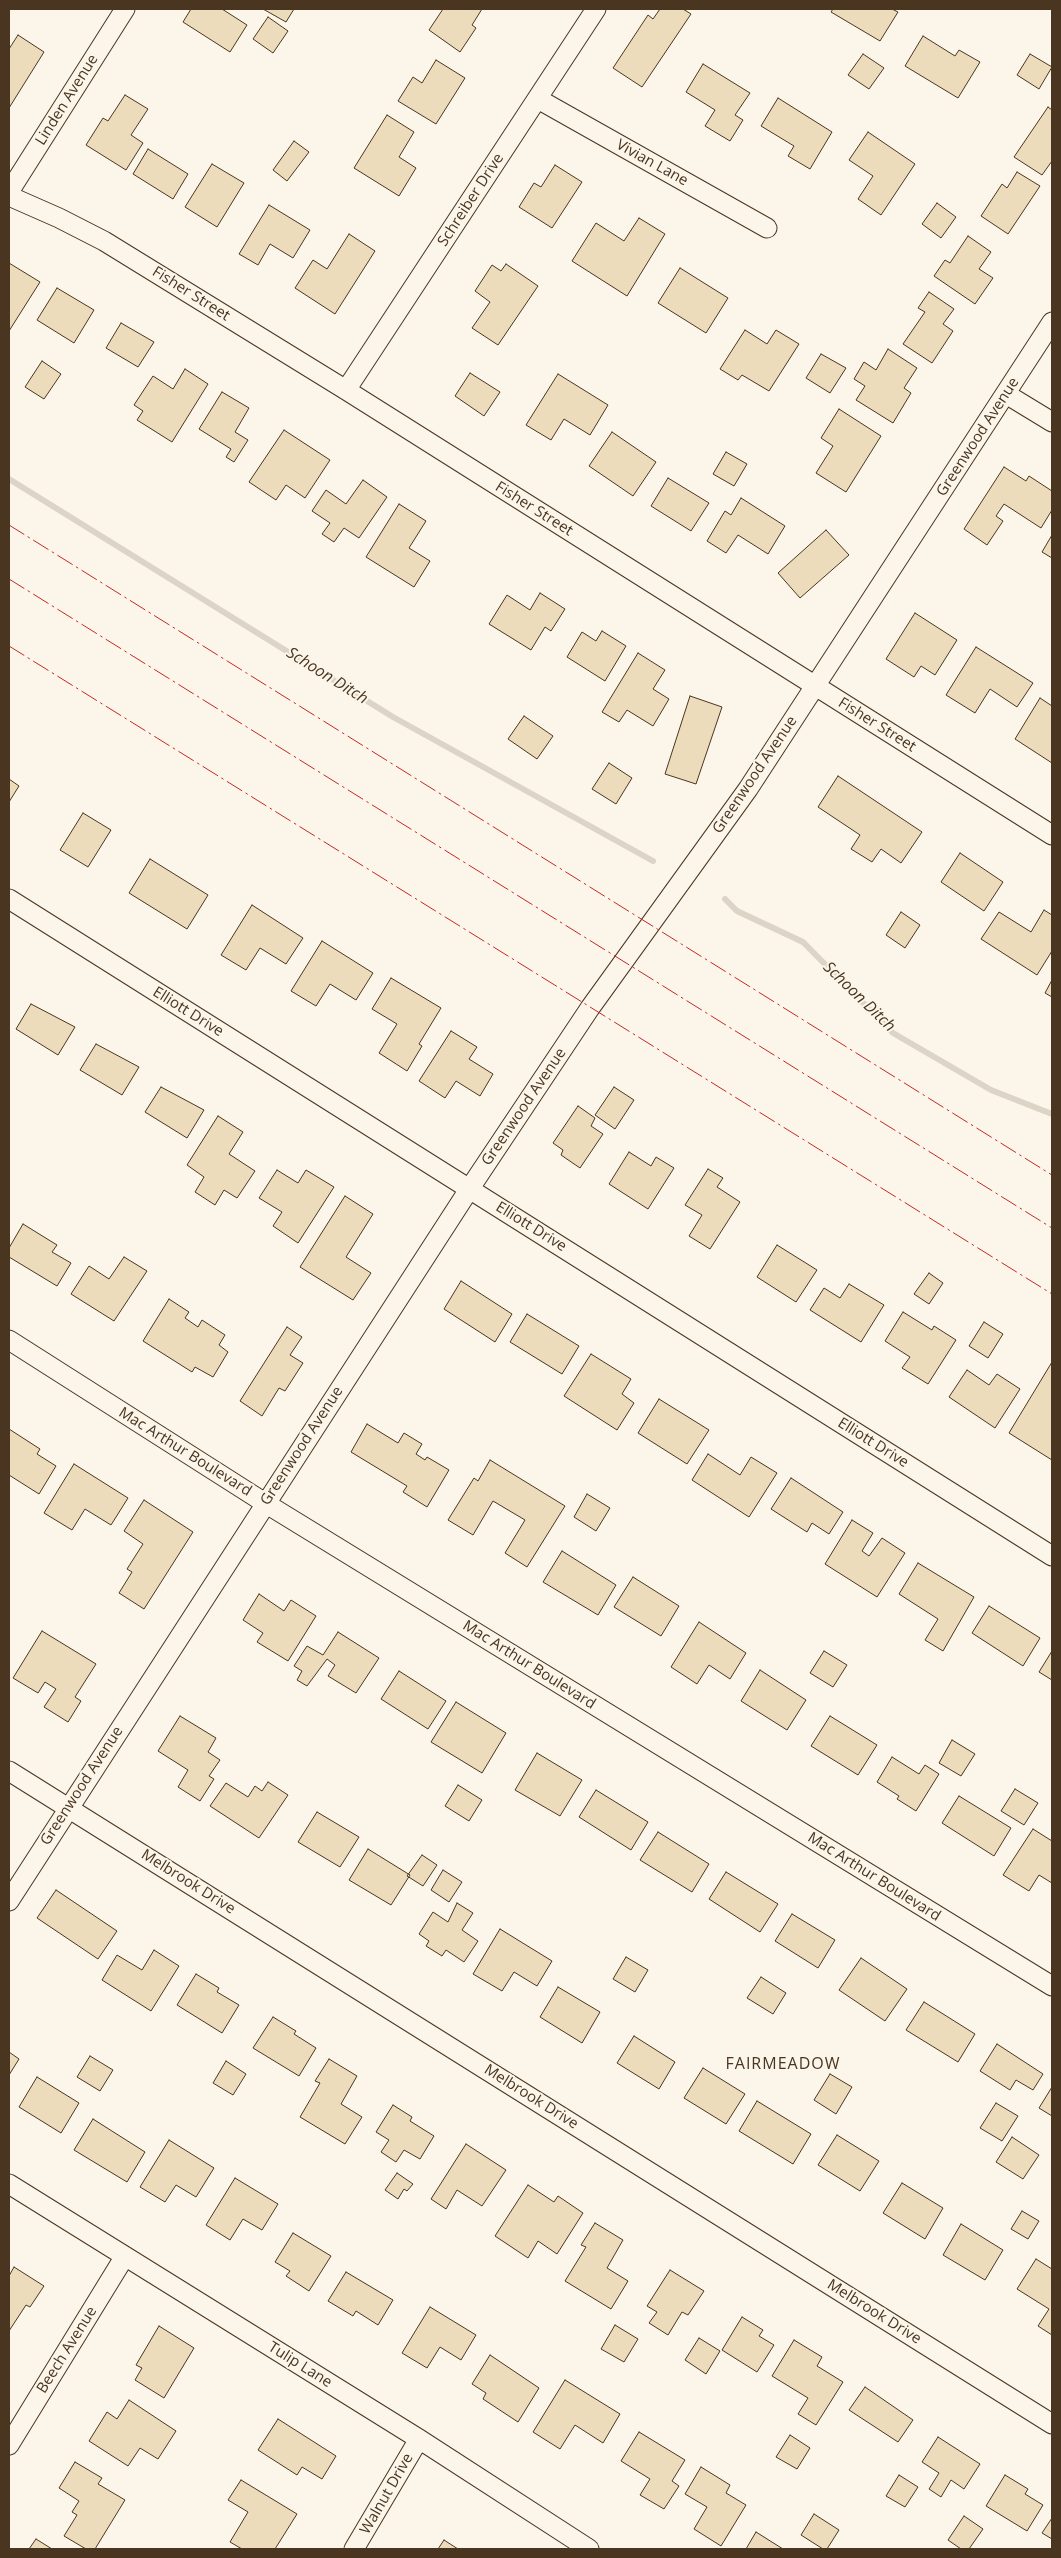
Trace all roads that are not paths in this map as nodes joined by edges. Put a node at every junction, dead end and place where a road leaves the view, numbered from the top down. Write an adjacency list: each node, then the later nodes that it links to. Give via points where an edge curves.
1 (125, 9): 4 (street, Linden Avenue)
2 (596, 9): 3 (street, Schreiber Drive)
3 (538, 99): 6 (street, Vivian Lane); 8 (street, Schreiber Drive)
4 (9, 192)
5 (9, 196): 8 (street, Fisher Street, via 104,241)
6 (767, 228)
7 (1052, 322): 9 (street, Greenwood Avenue)
8 (346, 390): 11 (street, Fisher Street)
9 (1006, 394): 10 (street); 11 (street, Greenwood Avenue)
10 (1052, 422)
11 (814, 686): 12 (street, Fisher Street); 14 (street, Greenwood Avenue, via 748,789 590,1008)
12 (1052, 835)
13 (9, 899): 14 (street, Elliott Drive)
14 (470, 1188): 16 (street, Greenwood Avenue); 17 (street, Elliott Drive)
15 (9, 1340): 16 (street, Mac Arthur Boulevard)
16 (265, 1502): 19 (street, Greenwood Avenue); 21 (street, Mac Arthur Boulevard)
17 (1052, 1556)
18 (9, 1770): 19 (street, Melbrook Drive)
19 (69, 1807): 20 (street, Greenwood Avenue); 24 (street, Melbrook Drive)
20 (9, 1901)
21 (1052, 1986)
22 (9, 2184): 23 (street, Tulip Lane)
23 (125, 2256): 25 (street, Tulip Lane); 26 (street, Beech Avenue)
24 (1052, 2424)
25 (419, 2439): 27 (street, Walnut Drive); 28 (street, Tulip Lane)
26 (9, 2445)
27 (354, 2549)
28 (589, 2549)

